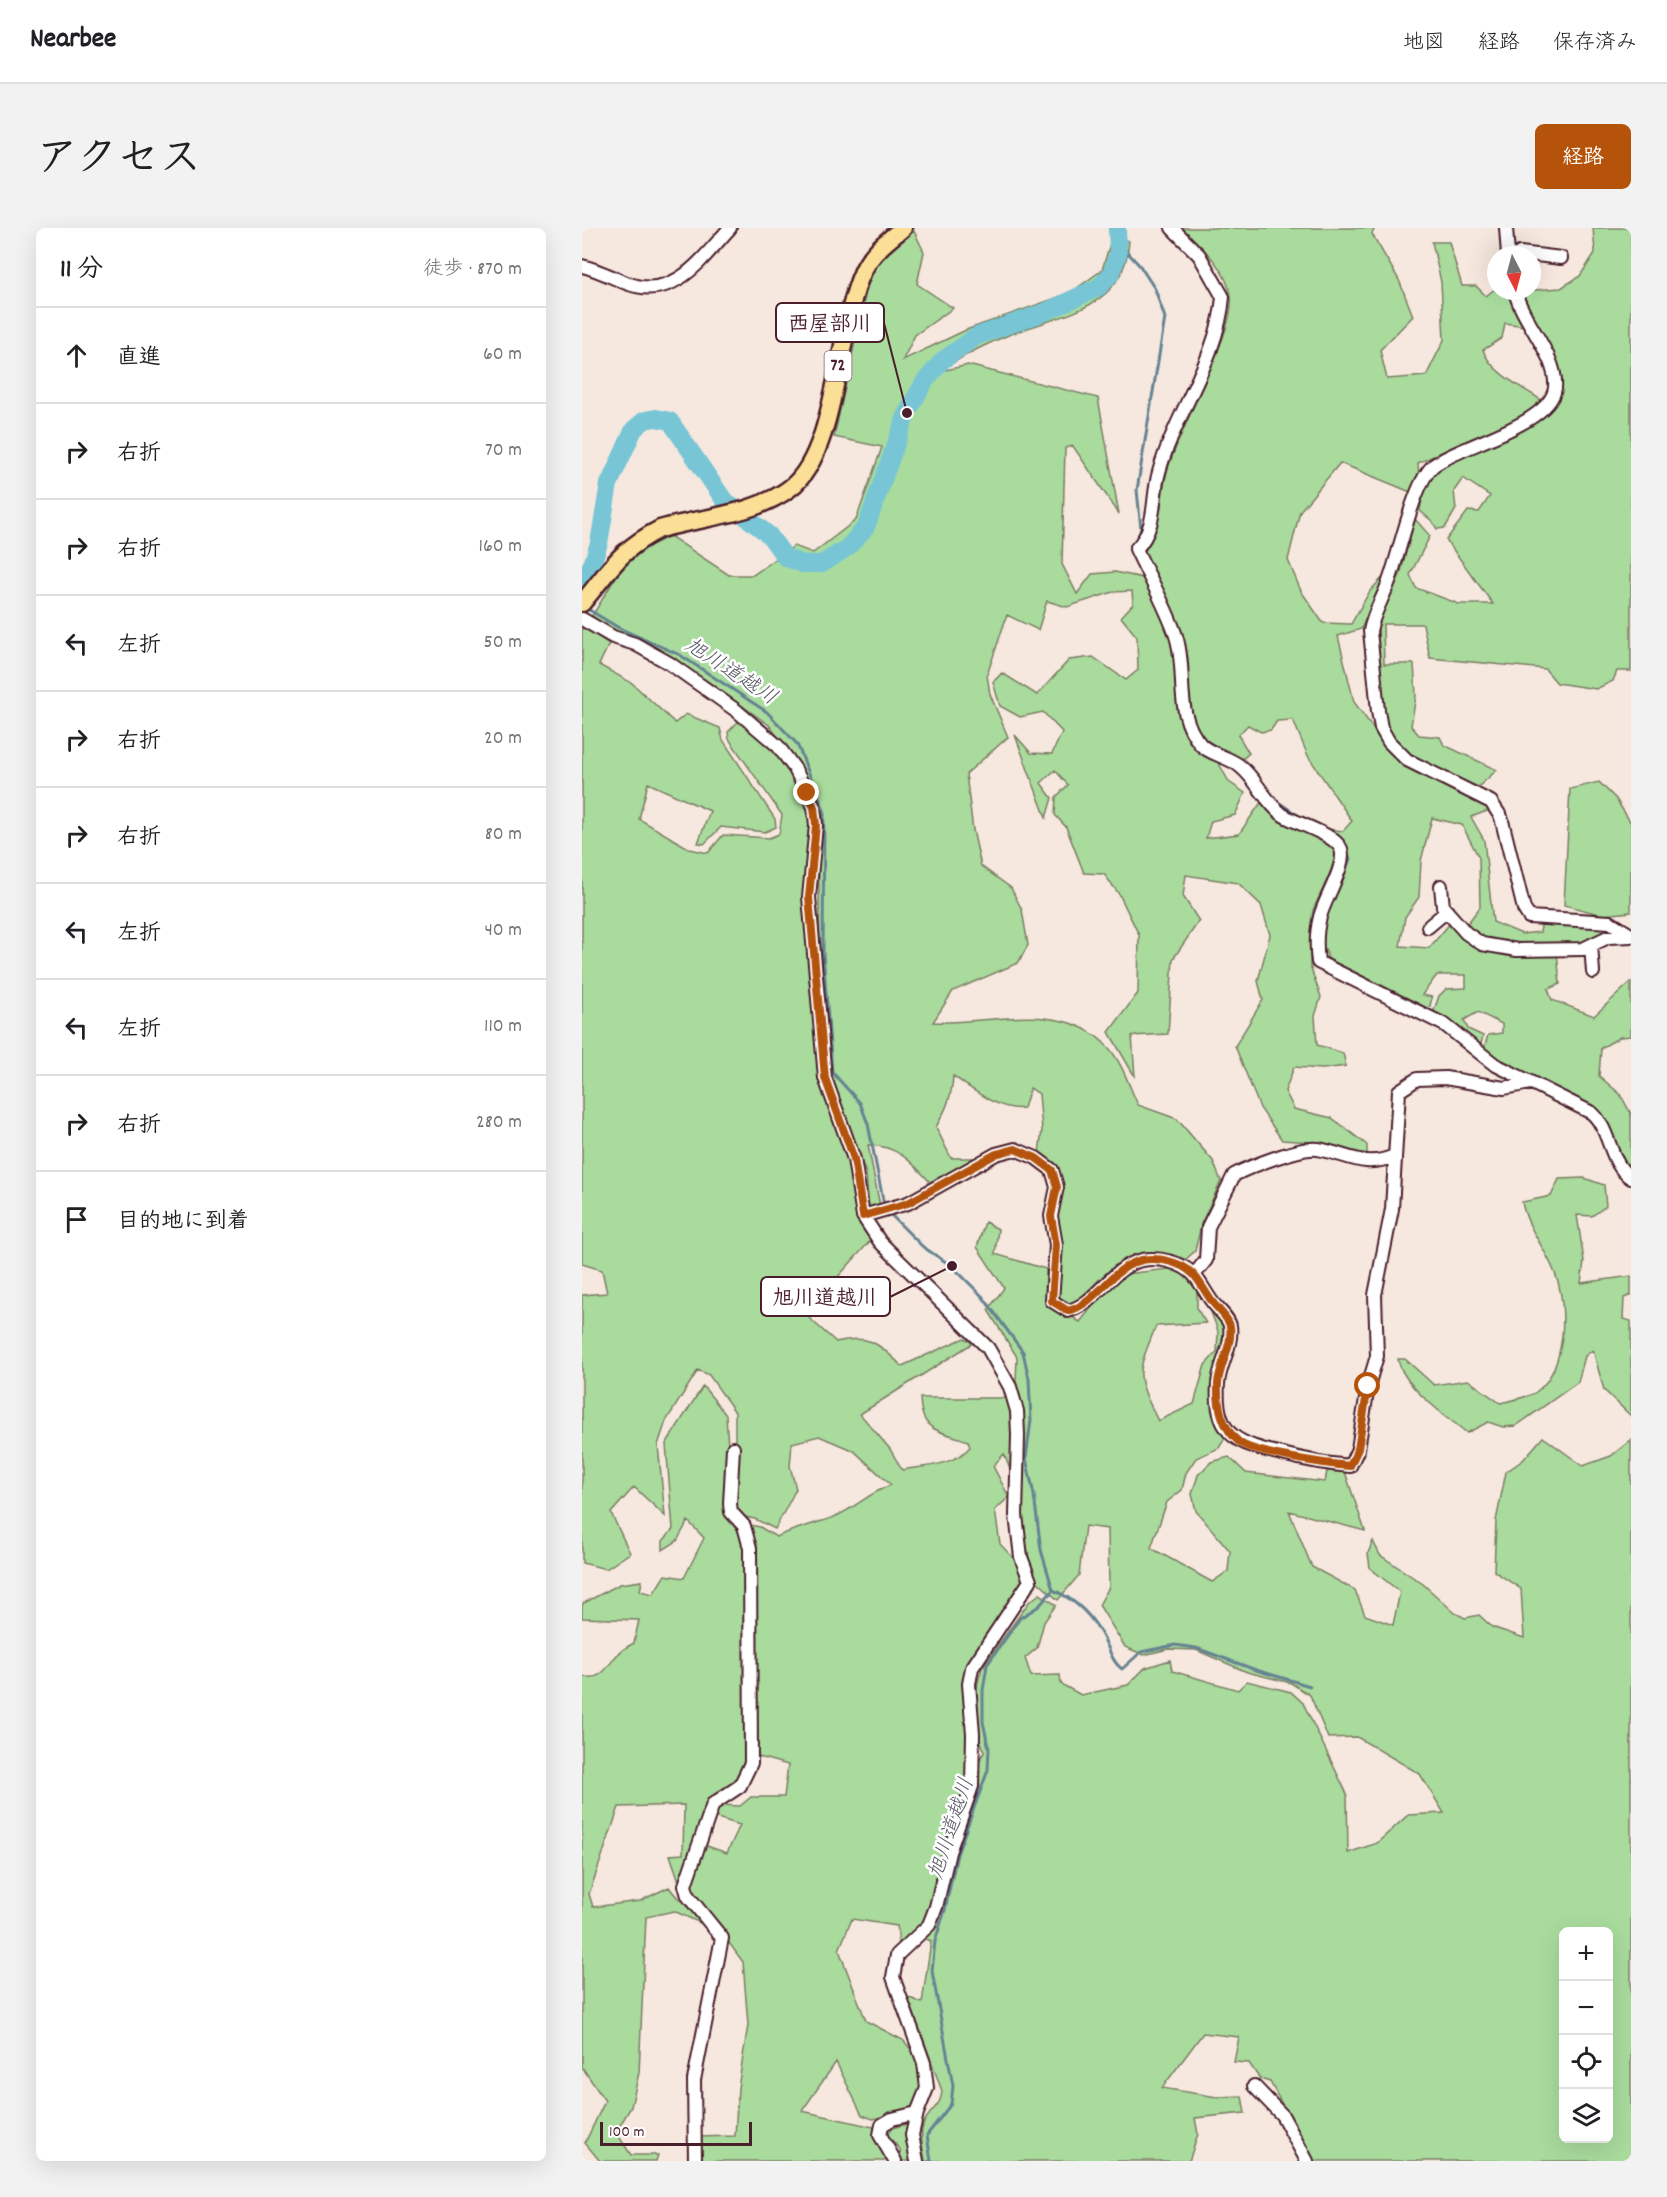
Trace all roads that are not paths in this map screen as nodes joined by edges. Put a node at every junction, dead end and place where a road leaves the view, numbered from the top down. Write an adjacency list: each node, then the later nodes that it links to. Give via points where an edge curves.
1 (730, 228): 8 (street, via 689,273 667,286 631,285)
2 (903, 228): 10 (main road, 72, via 881,246 864,269 853,299 816,453 805,473 791,488 769,500 660,529 644,537 620,555)
3 (1172, 228): 18 (street, via 1199,255 1223,297 1216,334 1158,473 1154,517 1136,549 1176,636 1183,712 1189,728 1203,747 1241,767 1283,815 1334,840 1341,848 1344,861 1319,919 1318,962 1445,1025 1494,1064)
4 (1506, 228): 5 (street)
5 (1507, 246)
6 (1541, 256): 7 (street)
7 (1561, 258)
8 (582, 266)
9 (1520, 300): 15 (street, via 1552,365 1555,388 1550,400 1515,428 1434,466 1418,489 1388,585 1372,619 1378,711 1389,742 1407,760 1491,802 1501,817 1529,917 1610,922)
10 (585, 600)
11 (582, 619): 21 (street, via 669,663 737,711 778,746 814,807 809,897 825,1078 854,1159)
12 (1441, 886): 13 (street)
13 (1447, 911): 14 (street); 16 (street, via 1482,944 1516,950 1583,949)
14 (1428, 927)
15 (1631, 935): 16 (street, via 1608,936)
16 (1591, 945): 17 (street)
17 (1593, 972)
18 (1530, 1083): 19 (street, via 1504,1088 1445,1078 1417,1079 1399,1091); 20 (street, via 1592,1113 1599,1120 1622,1172)
19 (1394, 1156): 22 (street, via 1378,1162 1350,1159 1316,1148 1298,1150 1234,1175 1208,1227 1206,1260); 22 (street, via 1392,1209 1375,1295 1377,1356 1358,1449 1350,1466 1324,1464 1241,1444 1231,1435 1222,1421 1218,1384 1230,1324)
20 (1631, 1178)
21 (863, 1216): 22 (street, via 908,1203 996,1154 1015,1149 1052,1170 1057,1187 1051,1216 1056,1245 1052,1301 1068,1311 1081,1308 1106,1283 1141,1261 1171,1262); 25 (street, via 880,1242 988,1348 1010,1387 1017,1419 1016,1515 1021,1557 1030,1581 972,1668 972,1786 929,1925 897,1955 893,1977 924,2063 927,2088)
22 (1194, 1275)
23 (733, 1448): 26 (street, via 731,1512 744,1526 752,1576 748,1620 752,1746 751,1763 740,1786 713,1804 685,1885 688,1896 722,1938 694,2080)
24 (1254, 2086): 29 (street, via 1282,2115)
25 (917, 2113): 27 (street, via 882,2125 880,2135); 28 (street, via 912,2135)
26 (695, 2161)
27 (895, 2161)
28 (917, 2161)
29 (1307, 2161)

